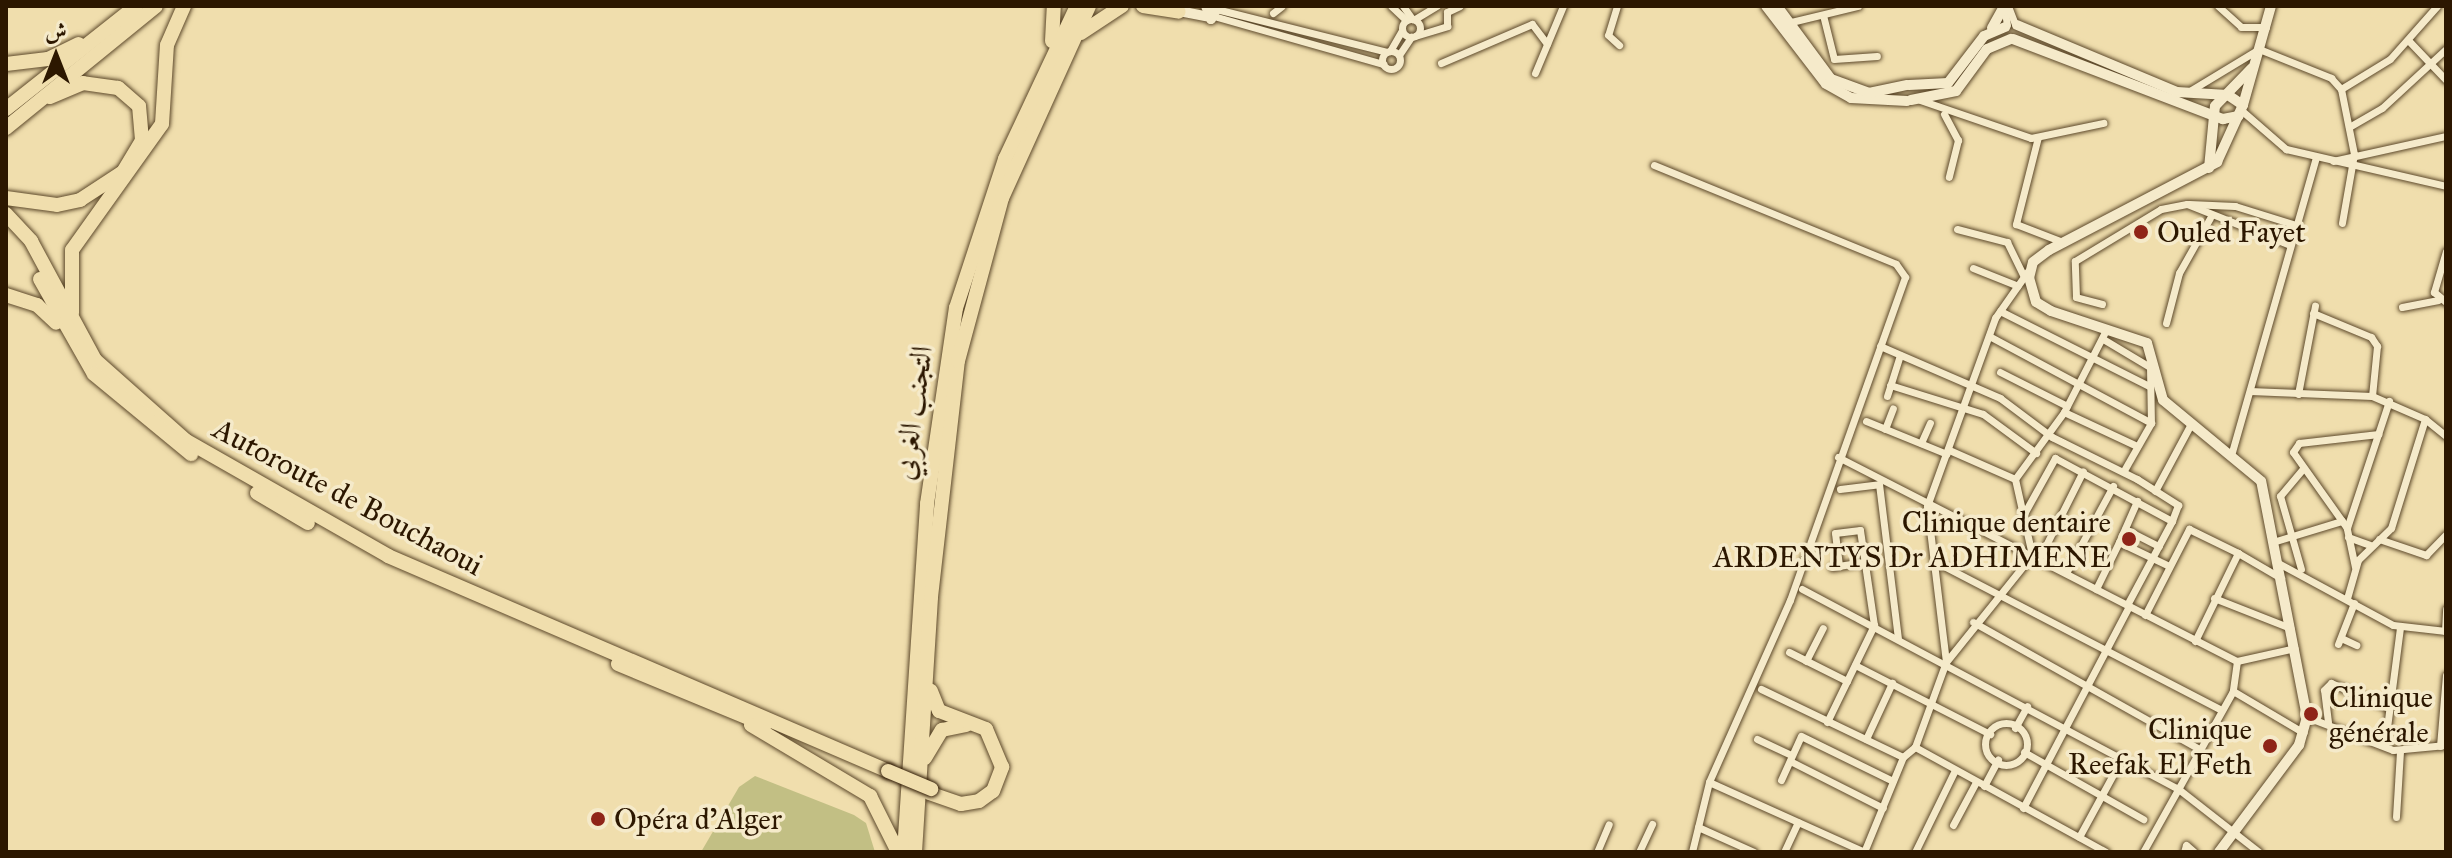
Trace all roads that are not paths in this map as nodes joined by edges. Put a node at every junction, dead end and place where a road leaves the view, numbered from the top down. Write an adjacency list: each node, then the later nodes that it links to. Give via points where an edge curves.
1 (136, 6): 29 (highway)
2 (156, 6): 58 (highway)
3 (184, 6): 98 (highway, via 167,45 162,124 72,250)
4 (1054, 6): 52 (highway, via 1056,31)
5 (1077, 6): 52 (highway, التجنب الغربي)
6 (1089, 6): 40 (highway, التجنب الغربي)
7 (1122, 6): 40 (highway, via 1096,17)
8 (1143, 6): 25 (highway)
9 (1160, 6): 25 (main road)
10 (1282, 6): 26 (street)
11 (1391, 6): 28 (street)
12 (1403, 6): 28 (street)
13 (1437, 6): 28 (street)
14 (1460, 6): 35 (street, via 1447,12 1447,26)
15 (1563, 6): 38 (street)
16 (1617, 6): 39 (street, via 1608,35)
17 (1766, 6): 59 (main road, via 1826,84 1851,98)
18 (1777, 6): 30 (main road)
19 (1858, 6): 27 (street)
20 (2005, 6): 31 (street); 33 (main road)
21 (2218, 6): 32 (street, via 2241,27)
22 (2437, 6): 37 (street)
23 (1213, 9): 25 (main road); 43 (street); 48 (street)
24 (2272, 9): 32 (main road)
25 (1179, 12)
26 (1273, 13)
27 (1823, 15): 30 (street); 45 (street, via 1834,59)
28 (1411, 19): 34 (street); 35 (street)
29 (118, 22): 47 (highway, via 48,59); 60 (highway)
30 (1787, 23): 54 (main road, via 1821,72 1845,88 1879,93)
31 (2011, 25): 33 (main road); 36 (main road); 56 (main road)
32 (2267, 27): 41 (main road)
33 (1992, 28): 54 (main road, via 1948,83)
34 (1402, 30): 35 (street); 43 (street)
35 (1413, 36): 44 (street)
36 (2012, 39): 59 (main road, via 1987,49 1956,91); 63 (main road)
37 (2408, 40): 49 (street); 55 (street)
38 (1547, 44): 46 (street, via 1532,24); 51 (street)
39 (1619, 45)
40 (1067, 49): 173 (highway, التجنب الغربي, via 1022,146 973,289 944,449)
41 (2259, 49): 50 (main road); 55 (street, via 2314,67); 56 (street)
42 (2446, 49): 49 (street)
43 (1388, 51): 44 (street); 48 (street)
44 (1399, 55): 48 (street, via 1394,68)
45 (1877, 56)
46 (1441, 63)
47 (6, 64)
48 (1383, 64)
49 (2431, 64): 53 (street); 65 (street, via 2382,108)
50 (2255, 65): 57 (main road); 61 (main road)
51 (1535, 73)
52 (1041, 76): 241 (highway, التجنب الغربي, via 968,261 941,387)
53 (2446, 80)
54 (1908, 85): 59 (main road, via 1916,92)
55 (2341, 89): 65 (street)
56 (2184, 94): 57 (main road)
57 (2223, 95): 61 (main road); 63 (main road)
58 (50, 97): 66 (highway); 77 (highway, via 83,83 118,88 139,106 142,140 123,172 80,200 57,205)
59 (1913, 100): 62 (street)
60 (6, 109)
61 (2241, 110): 63 (main road); 70 (street, via 2286,149); 74 (main road)
62 (1944, 114): 68 (street); 75 (street, via 1958,140)
63 (2214, 115): 74 (main road)
64 (2103, 123): 68 (street)
65 (2349, 127): 69 (street)
66 (6, 128)
67 (2446, 136): 69 (street)
68 (2038, 137): 85 (street, via 2016,224)
69 (2354, 154): 71 (street); 73 (street)
70 (2316, 158): 71 (street); 83 (street)
71 (2333, 161): 73 (street)
72 (1654, 165): 101 (street, via 1903,269)
73 (2355, 168): 76 (street); 81 (street)
74 (2208, 170): 85 (main road)
75 (1949, 177)
76 (2446, 186)
77 (6, 198)
78 (2187, 204): 80 (street); 83 (street, via 2235,206); 94 (street, via 2161,209 2075,261 2076,297)
79 (6, 214): 98 (highway, Autoroute de Bouchaoui, via 31,241)
80 (2210, 218): 86 (street); 97 (street, via 2179,273)
81 (2342, 223)
82 (6, 225): 98 (highway, Autoroute de Bouchaoui)
83 (2296, 225): 86 (street)
84 (1957, 229): 90 (street, via 2007,242)
85 (2064, 243): 88 (main road)
86 (2290, 245): 109 (street)
87 (2446, 251): 93 (street)
88 (2033, 262): 90 (street); 99 (main road, via 2036,302)
89 (1973, 268): 91 (street)
90 (2024, 277): 91 (street)
91 (2018, 286): 96 (street)
92 (6, 295): 98 (highway, via 37,305)
93 (2442, 301): 95 (street)
94 (2102, 304)
95 (2402, 307)
96 (2000, 311): 100 (street); 103 (street)
97 (2166, 323)
98 (70, 329): 195 (highway, Autoroute de Bouchaoui, via 94,374 133,413 290,513 411,577); 221 (highway, Autoroute de Bouchaoui, via 133,399 185,440 363,542)
99 (2105, 334): 103 (street); 108 (street, via 2144,358); 121 (main road, via 2153,349 2163,400)
100 (1989, 336): 105 (street); 107 (street)
101 (1880, 346): 102 (street); 131 (street)
102 (1900, 355): 106 (street); 107 (street)
103 (2093, 358): 105 (street); 108 (street)
104 (2000, 372): 116 (street)
105 (2079, 383): 116 (street); 120 (street)
106 (1890, 385): 111 (street); 114 (street)
107 (1973, 385): 114 (street); 123 (street)
108 (2149, 386): 120 (street)
109 (2250, 391): 110 (street); 129 (street)
110 (2298, 394): 112 (street); 112 (street, via 2314,310 2371,337 2377,346)
111 (1887, 396)
112 (2372, 396): 113 (street)
113 (2389, 401): 117 (street); 124 (street)
114 (1965, 407): 128 (street); 130 (street, via 2001,424)
115 (1893, 408): 122 (street)
116 (2066, 409): 123 (street); 127 (street)
117 (2425, 419): 125 (street); 148 (street, via 2391,528)
118 (1866, 421): 122 (street)
119 (1930, 423): 126 (street)
120 (2151, 423): 127 (street)
121 (2191, 424): 129 (main road); 139 (street)
122 (1885, 429): 126 (street)
123 (2048, 434): 130 (street); 134 (street)
124 (2378, 434): 132 (street, via 2299,443 2293,457); 145 (street)
125 (2446, 436)
126 (1921, 443): 128 (street)
127 (2137, 446): 134 (street)
128 (1948, 452): 135 (street); 141 (street)
129 (2232, 452): 149 (main road, via 2261,481)
130 (2036, 453): 135 (street)
131 (1838, 457): 136 (street, via 1877,475); 224 (street, via 1790,600)
132 (2302, 470): 145 (street); 147 (street, via 2280,492)
133 (2083, 471): 137 (street); 142 (street, via 2052,459); 154 (street)
134 (2123, 472): 139 (street)
135 (2015, 479): 142 (street)
136 (1879, 484): 138 (street); 141 (street); 179 (street)
137 (2113, 486): 140 (street); 162 (street)
138 (1840, 489)
139 (2155, 491): 143 (street, via 2178,505)
140 (2137, 501): 143 (street); 144 (street)
141 (1927, 506): 154 (street); 156 (street)
142 (2025, 512): 154 (street)
143 (2172, 521): 152 (street)
144 (2125, 529): 150 (street); 152 (street)
145 (2346, 529): 147 (street); 151 (street); 160 (street)
146 (2446, 534): 148 (street, via 2426,555)
147 (2291, 538): 149 (street); 161 (street)
148 (2379, 539): 151 (street)
149 (2276, 541): 158 (main road)
150 (2119, 542): 155 (street); 165 (street)
151 (2370, 545): 160 (street)
152 (2159, 546): 155 (street)
153 (2238, 553): 159 (street, via 2189,529); 163 (street); 167 (street)
154 (2036, 557): 162 (street); 166 (street)
155 (2152, 558): 159 (street); 169 (street)
156 (1934, 561): 166 (street); 187 (street)
157 (1864, 562): 157 (street, via 1860,530 1835,533 1835,566); 174 (street)
158 (2280, 564): 163 (main road); 168 (street)
159 (2167, 565): 171 (street)
160 (2355, 567): 168 (street)
161 (2301, 569)
162 (2066, 573): 165 (street)
163 (2283, 580): 177 (main road)
164 (1802, 589): 174 (street)
165 (2096, 589): 169 (street)
166 (2002, 592): 172 (street); 182 (street)
167 (2214, 598): 177 (street); 180 (street)
168 (2350, 600): 175 (street); 181 (street, via 2340,641)
169 (2128, 606): 171 (street); 182 (street)
170 (2446, 609): 178 (street)
171 (2145, 615): 180 (street)
172 (1973, 622): 187 (street); 192 (street)
173 (930, 625): 227 (highway, التجنب الغربي); 227 (highway, via 931,701 944,714 986,729 1002,767 993,791 979,801 961,804)
174 (1874, 625): 179 (street); 188 (street)
175 (2400, 627): 178 (street); 198 (street)
176 (1823, 628): 185 (street)
177 (2292, 629): 183 (main road)
178 (2446, 631)
179 (1898, 638): 187 (street)
180 (2195, 641): 186 (street)
181 (2356, 645)
182 (2108, 647): 192 (street); 199 (street)
183 (2295, 648): 186 (street); 200 (main road)
184 (1789, 652): 185 (street)
185 (1806, 661): 190 (street)
186 (2237, 661): 194 (street)
187 (1946, 662): 196 (street); 197 (street)
188 (1855, 665): 190 (street); 191 (street)
189 (2446, 675): 210 (street)
190 (1847, 681): 201 (street)
191 (1892, 683): 196 (street); 208 (street)
192 (2086, 686): 203 (street); 212 (street)
193 (1761, 689): 201 (street)
194 (2233, 691): 199 (street); 205 (street)
195 (690, 694): 221 (highway, Autoroute de Bouchaoui); 240 (highway, via 859,787 889,821)
196 (1933, 704): 206 (street); 211 (street)
197 (2027, 706): 203 (street); 204 (street)
198 (2389, 708): 202 (street, via 2331,683 2324,690); 209 (street)
199 (2221, 710): 212 (street)
200 (2307, 717): 202 (street); 205 (main road)
201 (1827, 722): 208 (street)
202 (2328, 722): 209 (street)
203 (2065, 727): 218 (street); 219 (street)
204 (2015, 728): 206 (street, via 1998,719); 214 (street, via 2031,736)
205 (2304, 733): 238 (main road)
206 (1990, 734): 217 (street, via 1982,752)
207 (1757, 739): 216 (street)
208 (1866, 739): 215 (street)
209 (2385, 743): 213 (street)
210 (2443, 746): 213 (street)
211 (1915, 747): 215 (street); 220 (street)
212 (2199, 749): 226 (street)
213 (2400, 751): 231 (street)
214 (2024, 752): 217 (street, via 2015,769); 219 (street)
215 (1903, 757): 223 (street)
216 (1791, 758): 222 (street); 223 (street, via 1801,736); 229 (street)
217 (1998, 760): 225 (street)
218 (2121, 760): 226 (street); 228 (street)
219 (2046, 763): 228 (street); 230 (street)
220 (1955, 770): 225 (street); 249 (street)
221 (888, 774): 227 (highway, bridge)
222 (1781, 780)
223 (1893, 781): 229 (street)
224 (1709, 782): 233 (street); 237 (street)
225 (1980, 784): 230 (street); 236 (street)
226 (2177, 788): 238 (street); 251 (street)
227 (926, 792): 227 (highway, via 935,735 960,725 985,734 998,761 989,788 960,799); 242 (highway, التجنب الغربي)
228 (2101, 795): 232 (street); 239 (street)
229 (1883, 808): 248 (street)
230 (2023, 808): 239 (street)
231 (2396, 817)
232 (2143, 819)
233 (1798, 822): 247 (street); 248 (street)
234 (1609, 824): 243 (street)
235 (1652, 824): 244 (street)
236 (1953, 825)
237 (1698, 827): 245 (street); 246 (street)
238 (2231, 836): 254 (main road); 255 (street)
239 (2079, 837): 250 (street)
240 (898, 852)
241 (904, 852)
242 (915, 852)
243 (1597, 852)
244 (1639, 852)
245 (1692, 852)
246 (1754, 852)
247 (1784, 852)
248 (1865, 852)
249 (1915, 852)
250 (2106, 852)
251 (2143, 852)
252 (2184, 852): 253 (street, via 2186,845)
253 (2194, 852)
254 (2219, 852)
255 (2259, 852)

